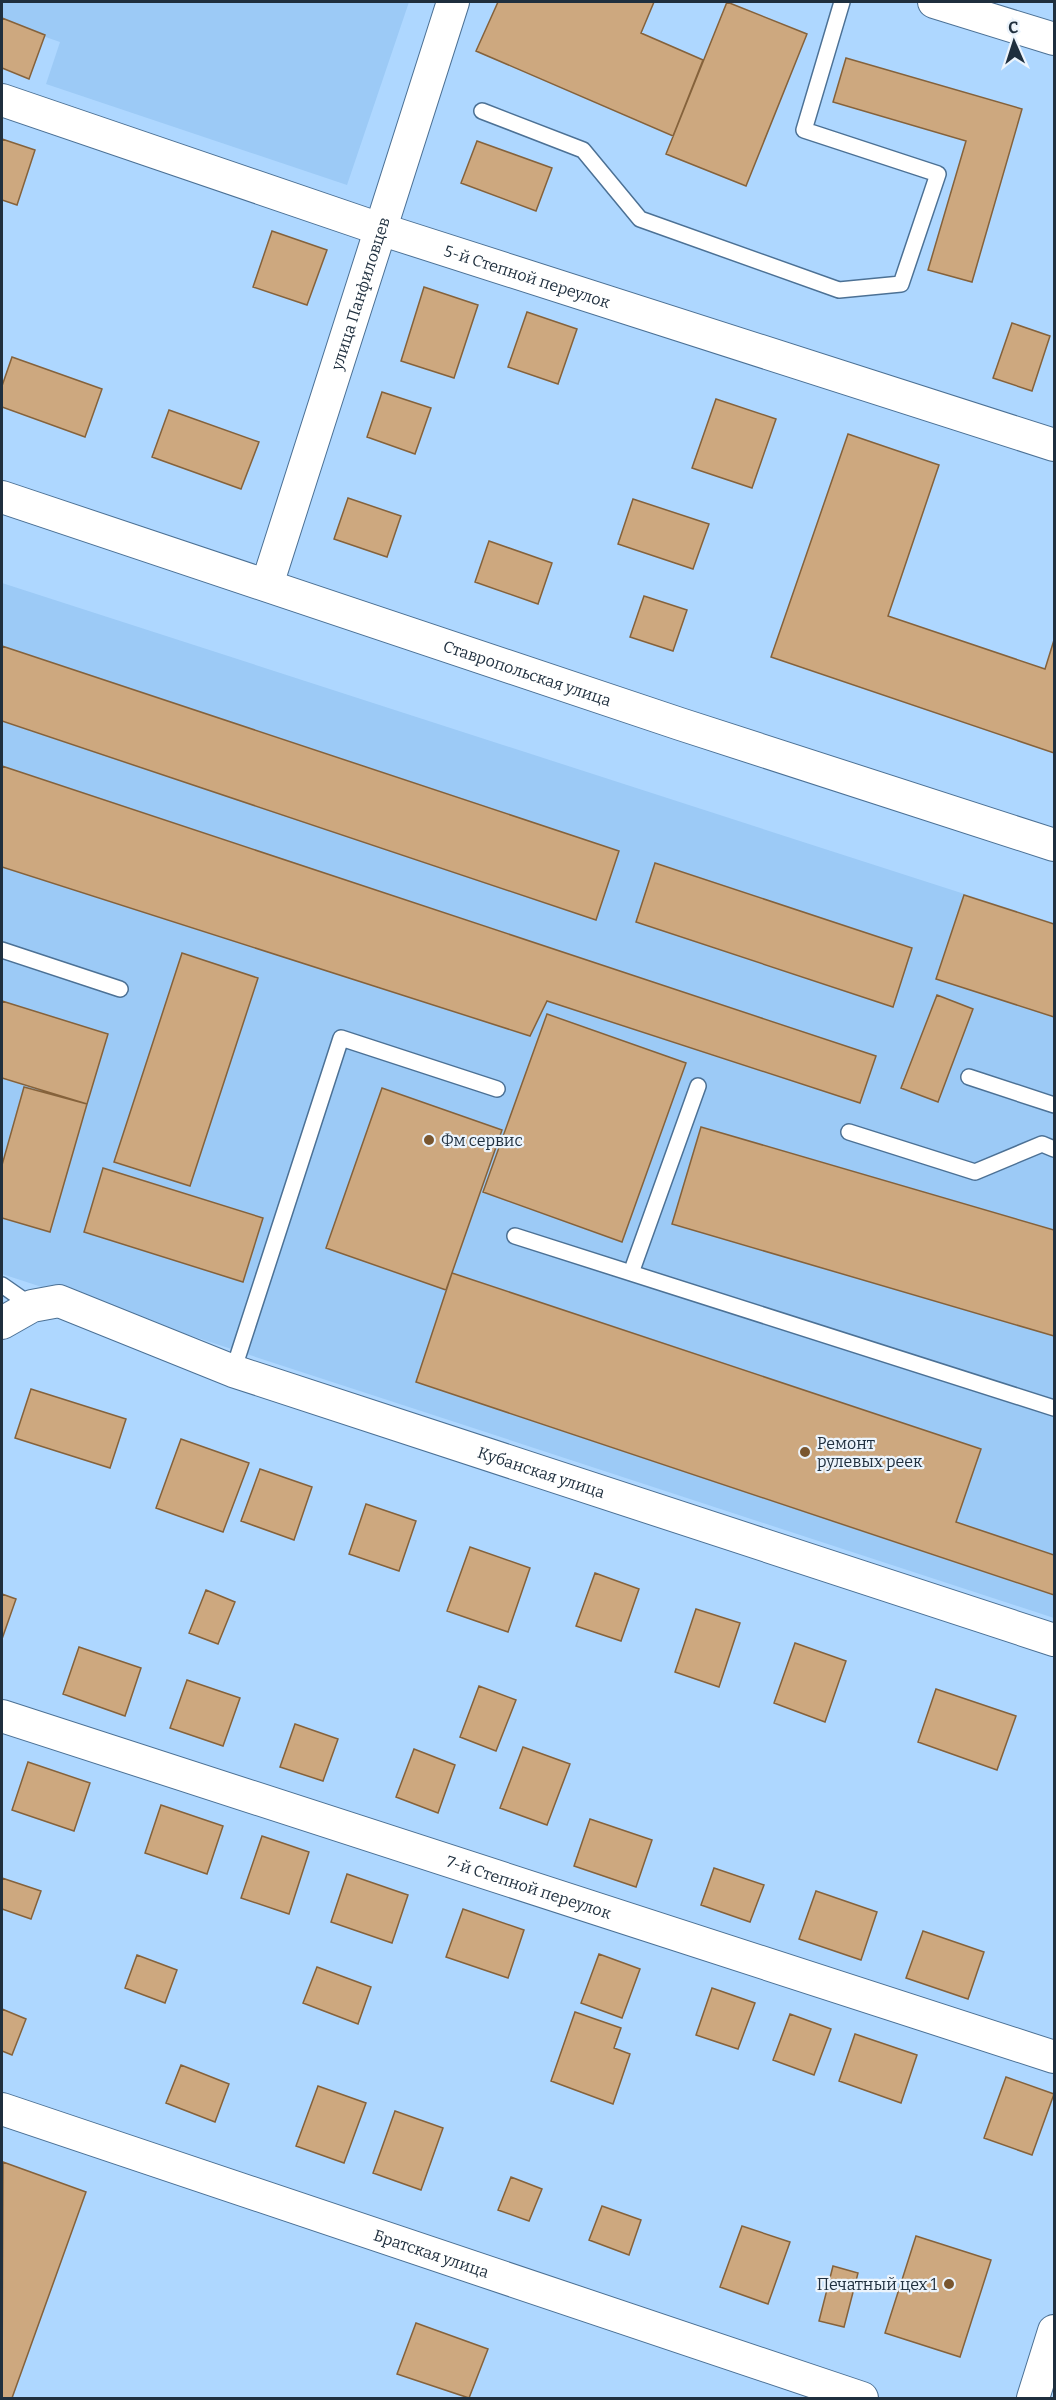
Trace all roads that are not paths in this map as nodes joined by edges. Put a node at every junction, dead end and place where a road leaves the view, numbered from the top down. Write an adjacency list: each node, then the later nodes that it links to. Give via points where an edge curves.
1 (453, 2): 7 (street, улица Панфиловцев)
2 (842, 2): 6 (lane, via 804,130 938,174 901,284 839,290 640,219 584,150)
3 (934, 2): 4 (street)
4 (1054, 39)
5 (2, 100): 7 (street, 5-й Степной переулок)
6 (482, 111)
7 (380, 229): 8 (street, 5-й Степной переулок); 10 (street, улица Панфиловцев)
8 (1054, 445)
9 (2, 497): 10 (street, Ставропольская улица)
10 (267, 585): 11 (street, Ставропольская улица)
11 (1054, 845)
12 (2, 951): 13 (lane)
13 (120, 988)
14 (969, 1077): 17 (lane)
15 (698, 1086): 21 (lane)
16 (496, 1089): 25 (lane, via 341,1038)
17 (1054, 1105)
18 (849, 1132): 19 (lane, via 975,1172 1042,1144)
19 (1054, 1149)
20 (515, 1236): 21 (lane)
21 (631, 1274): 26 (lane)
22 (2, 1284): 23 (lane)
23 (32, 1305): 24 (street); 25 (street, Кубанская улица, via 59,1301)
24 (2, 1323)
25 (233, 1371): 27 (street, Кубанская улица)
26 (1054, 1408)
27 (1054, 1640)
28 (2, 1716): 29 (street, 7-й Степной переулок)
29 (1054, 2057)
30 (2, 2109): 32 (street, Братская улица)
31 (1054, 2331): 33 (street)
32 (862, 2398)
33 (1033, 2398)

